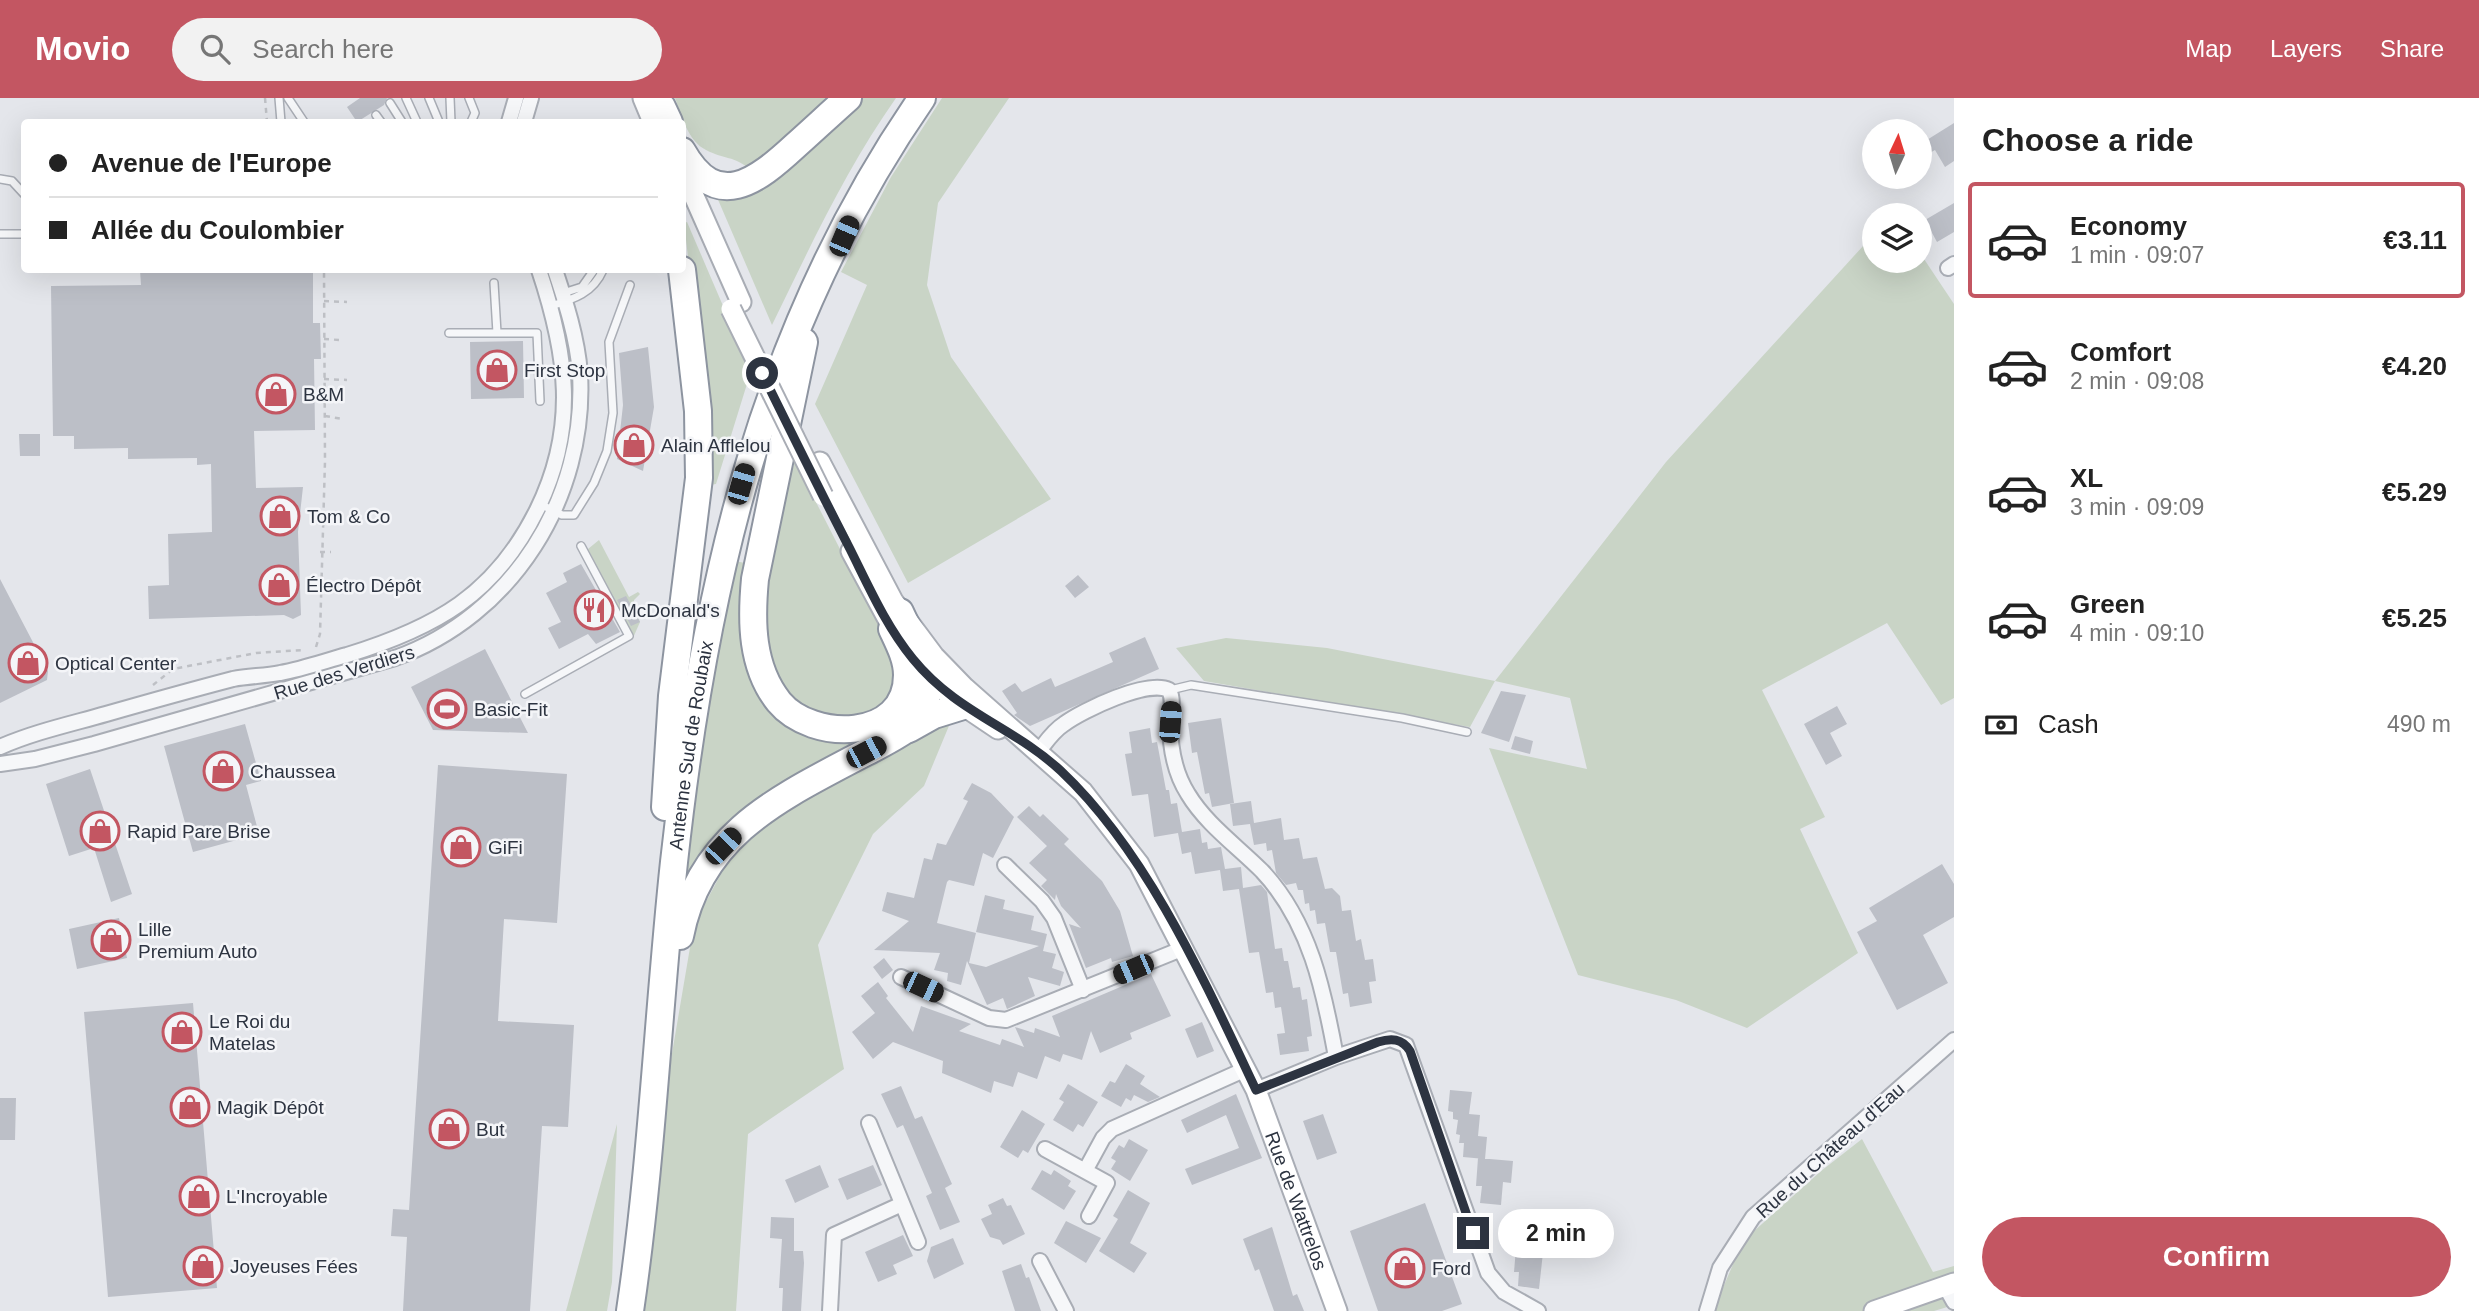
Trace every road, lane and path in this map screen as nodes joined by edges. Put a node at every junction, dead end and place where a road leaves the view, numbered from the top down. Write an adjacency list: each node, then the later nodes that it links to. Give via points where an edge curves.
1 (265, 98): 14 (path)
2 (279, 98): 15 (lane)
3 (288, 98): 16 (lane)
4 (406, 98): 18 (lane)
5 (429, 98): 19 (lane)
6 (450, 98): 20 (lane)
7 (469, 98): 21 (lane, via 475,113)
8 (516, 98): 22 (street)
9 (531, 98): 23 (street)
10 (848, 98): 24 (highway, via 765,173 745,184 727,186 708,180)
11 (908, 98): 74 (highway, Antenne Sud de Roubaix, via 853,185 810,266 736,460 694,642)
12 (922, 98): 28 (highway, Antenne Sud de Roubaix)
13 (390, 103): 17 (lane)
14 (267, 119)
15 (281, 119)
16 (302, 119)
17 (400, 119)
18 (416, 119)
19 (438, 119)
20 (452, 119)
21 (472, 119)
22 (510, 119)
23 (525, 119)
24 (686, 157)
25 (0, 179): 27 (lane, via 12,181)
26 (686, 179): 45 (street)
27 (21, 191)
28 (860, 197): 62 (highway, via 802,350 755,579 754,637 762,670 783,706 812,724 855,730 890,713 903,695 906,665); 82 (highway, Antenne Sud de Roubaix, via 784,357 749,458 720,568 682,795)
29 (686, 204): 45 (street)
30 (0, 229): 32 (lane)
31 (0, 234): 32 (lane)
32 (13, 234): 33 (lane)
33 (21, 234)
34 (324, 273): 43 (path)
35 (541, 273): 42 (street, Rue des Verdiers)
36 (555, 273): 42 (street, Rue des Verdiers)
37 (590, 273): 42 (lane, via 582,286)
38 (601, 273): 42 (lane, via 593,287)
39 (682, 273): 74 (highway, via 698,411 699,478 672,696)
40 (494, 283): 47 (lane)
41 (630, 285): 56 (lane, via 609,342 613,413 607,451 580,509 568,517)
42 (557, 300): 55 (street, Rue des Verdiers, via 565,400 556,461); 56 (street, Rue des Verdiers, via 578,356 579,422 573,458)
43 (324, 301): 44 (path); 48 (path)
44 (347, 302)
45 (736, 305): 62 (street, via 820,462); 62 (street, bridge, via 823,496)
46 (449, 333): 47 (lane)
47 (496, 333): 52 (lane, via 537,332)
48 (324, 339): 49 (path); 50 (path)
49 (340, 340)
50 (324, 379): 51 (path); 53 (path)
51 (347, 380)
52 (540, 401)
53 (325, 416): 54 (path); 58 (path)
54 (343, 419)
55 (540, 504): 56 (lane); 66 (street, Rue des Verdiers, via 512,554 490,579 419,630 283,673 234,679)
56 (555, 511): 72 (street, Rue des Verdiers, via 532,553 498,593 415,651 94,744)
57 (333, 512): 58 (path)
58 (322, 517): 60 (path)
59 (581, 546): 65 (lane, via 629,636)
60 (320, 552): 61 (path); 66 (path, via 320,634 315,647 173,669 155,681)
61 (331, 552)
62 (896, 621): 63 (highway, via 928,665); 71 (street)
63 (929, 677): 67 (street); 68 (highway, via 924,707)
64 (1169, 690): 69 (lane, via 1191,685); 71 (street, via 1145,687 1084,713 1064,724); 79 (street, via 1171,747 1187,793 1262,871 1294,916 1318,972)
65 (525, 694)
66 (151, 702): 70 (street, Rue des Verdiers)
67 (963, 706): 68 (highway); 71 (street)
68 (904, 732): 82 (highway, via 763,810 743,825 708,866 691,896 682,928)
69 (1467, 732)
70 (0, 747)
71 (1038, 752): 75 (street, Rue de Wattrelos, via 1083,792 1115,831 1139,864)
72 (0, 764)
73 (1005, 864): 77 (street, via 1049,909)
74 (660, 889): 92 (highway, Antenne Sud de Roubaix)
75 (1184, 948): 77 (street); 80 (street, Rue de Wattrelos)
76 (901, 977): 77 (street, via 998,1020)
77 (1083, 990)
78 (1954, 1040): 98 (street, Rue du Château d'Eau, via 1753,1217 1720,1268)
79 (1336, 1057): 81 (street); 97 (street, via 1391,1039 1406,1045 1488,1273 1504,1292)
80 (1246, 1069): 81 (street, Rue de Wattrelos); 85 (street, via 1112,1129)
81 (1256, 1090): 96 (street, Rue de Wattrelos)
82 (652, 1100): 93 (highway, Antenne Sud de Roubaix)
83 (869, 1123): 86 (street)
84 (1045, 1149): 85 (street)
85 (1085, 1171): 87 (street, via 1107,1183)
86 (902, 1204): 88 (street); 94 (street, via 834,1235)
87 (1089, 1216)
88 (918, 1242)
89 (1040, 1261): 95 (street)
90 (1951, 1290): 91 (street)
91 (1916, 1295): 99 (street); 100 (street)
92 (617, 1311)
93 (630, 1311)
94 (830, 1311)
95 (1066, 1311)
96 (1337, 1311)
97 (1538, 1311)
98 (1707, 1311)
99 (1856, 1311)
100 (1874, 1311)

